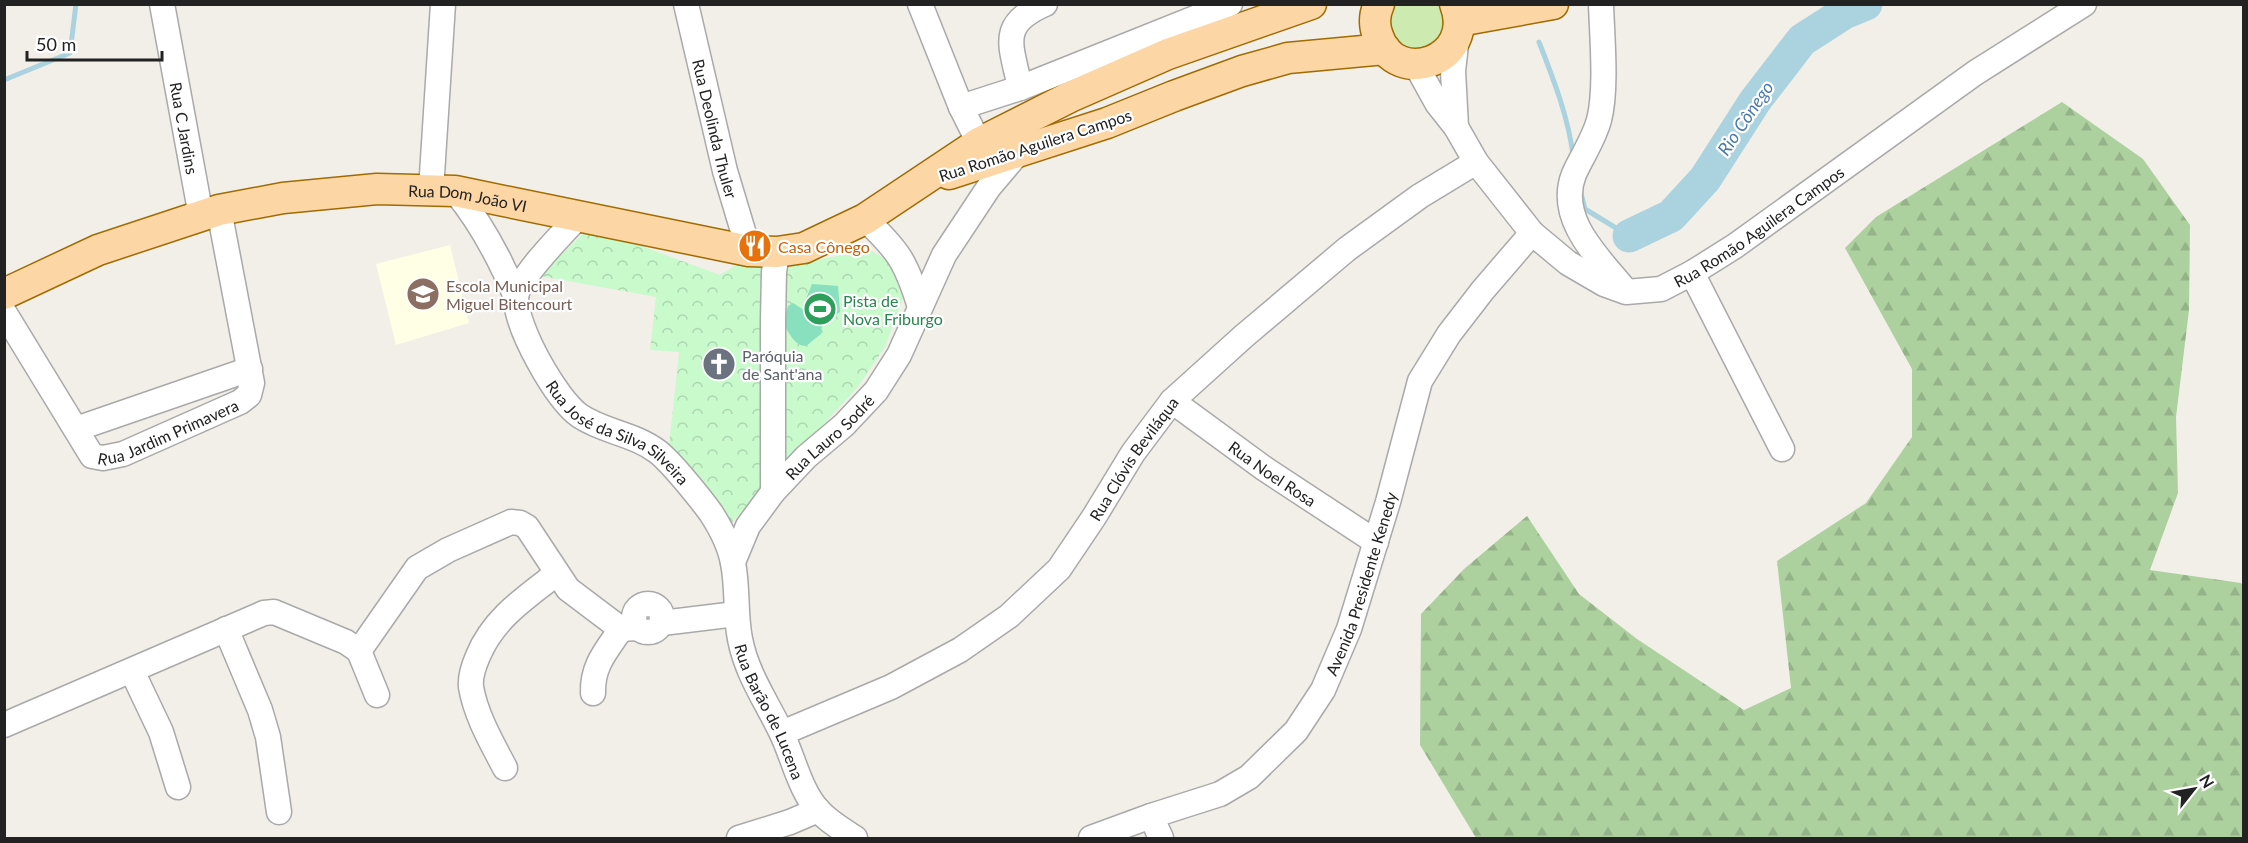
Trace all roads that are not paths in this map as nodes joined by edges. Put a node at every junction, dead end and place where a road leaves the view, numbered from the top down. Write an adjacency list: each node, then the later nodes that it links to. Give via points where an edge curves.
1 (162, 4): 23 (street, Rua C Jardins)
2 (443, 4): 22 (street)
3 (686, 4): 27 (street, Rua Deolinda Thuler, via 725,171)
4 (920, 4): 16 (street)
5 (1045, 4): 15 (street, via 1013,27 1011,40)
6 (1230, 4): 15 (street)
7 (1311, 4): 18 (main road, Rua Romão Aguilera Campos, via 1168,54)
8 (1379, 4): 13 (main road, via 1375,25)
9 (1553, 4): 12 (main road)
10 (1601, 4): 29 (street, via 1603,63 1599,119 1574,176 1569,205 1574,223)
11 (2084, 4): 28 (street, Rua Romão Aguilera Campos, via 1975,74)
12 (1457, 20): 14 (main road, via 1453,44 1441,57); 17 (street, via 1453,71)
13 (1385, 49): 14 (main road, via 1398,60); 19 (main road, Rua Romão Aguilera Campos, via 1288,58 1242,71)
14 (1416, 64): 17 (street, Rua Romão Aguilera Campos, via 1437,103)
15 (1020, 88): 16 (street)
16 (962, 107): 18 (street)
17 (1456, 127): 20 (street, Rua Romão Aguilera Campos)
18 (979, 143): 21 (main road, Rua Romão Aguilera Campos)
19 (1017, 154): 21 (main road, Rua Romão Aguilera Campos); 32 (street, Rua Lauro Sodré, via 989,187 944,255)
20 (1476, 162): 26 (street, Rua Romão Aguilera Campos); 35 (street, Rua Clóvis Beviláqua, via 1420,196 1347,249)
21 (924, 181): 25 (main road, Rua Dom João VI)
22 (443, 190): 23 (main road, Rua Dom João VI, via 336,192); 24 (main road, Rua Dom João VI); 31 (street, Rua José da Silva Silveira, via 472,211 503,264)
23 (210, 213): 30 (main road, Rua Dom João VI, via 98,250); 34 (street, Rua Jardim Primavera)
24 (579, 216): 27 (main road, Rua Dom João VI); 31 (street, via 529,273)
25 (865, 219): 27 (main road, Rua Dom João VI, via 804,248); 32 (street, via 900,255)
26 (1532, 233): 29 (street, Rua Romão Aguilera Campos, via 1568,263); 39 (street, Avenida Presidente Kenedy, via 1463,316 1420,381)
27 (763, 252): 38 (street, via 774,272)
28 (1692, 273): 29 (street, Rua Romão Aguilera Campos, via 1661,289); 37 (street)
29 (1626, 292)
30 (4, 294)
31 (516, 297): 40 (street, Rua José da Silva Silveira, via 535,353 563,400 580,416 658,452 709,511)
32 (920, 307): 38 (street, Rua Lauro Sodré, via 876,391)
33 (4, 312): 36 (street, Rua Jardim Primavera)
34 (250, 369): 36 (street, Rua Jardim Primavera); 36 (street, Rua Jardim Primavera, via 249,395 240,402 123,454 92,456)
35 (1172, 401): 39 (street, Rua Noel Rosa); 50 (street, Rua Clóvis Beviláqua, via 1133,453 1059,569 1009,616 960,650 891,687)
36 (76, 429)
37 (1782, 449)
38 (773, 492): 40 (street, Rua Lauro Sodré, via 748,526)
39 (1376, 542): 55 (street, Avenida Presidente Kenedy, via 1349,629 1323,690 1296,731 1249,777 1220,794)
40 (733, 562): 42 (street, Rua Barão de Lucena)
41 (556, 574): 43 (street, via 568,589); 45 (street, via 527,527 511,522 417,568); 51 (street, via 500,619 483,643 474,666 471,686 483,725)
42 (736, 614): 43 (street, via 662,623 662,613 656,605 646,603 637,609); 50 (street, Rua Barão de Lucena, via 748,670)
43 (629, 628): 47 (street, via 597,665)
44 (226, 629): 45 (street, via 274,612); 46 (street); 54 (street, via 266,728)
45 (359, 651): 48 (street)
46 (132, 671): 49 (street); 52 (street, via 161,732)
47 (593, 693)
48 (377, 695)
49 (4, 725)
50 (782, 734): 53 (street, Rua Barão de Lucena)
51 (505, 768)
52 (178, 788)
53 (818, 810): 56 (street); 57 (street, Rua Barão de Lucena)
54 (279, 812)
55 (1151, 816): 58 (street, Avenida Presidente Kenedy); 59 (street)
56 (739, 838)
57 (855, 838)
58 (1091, 838)
59 (1161, 838)

